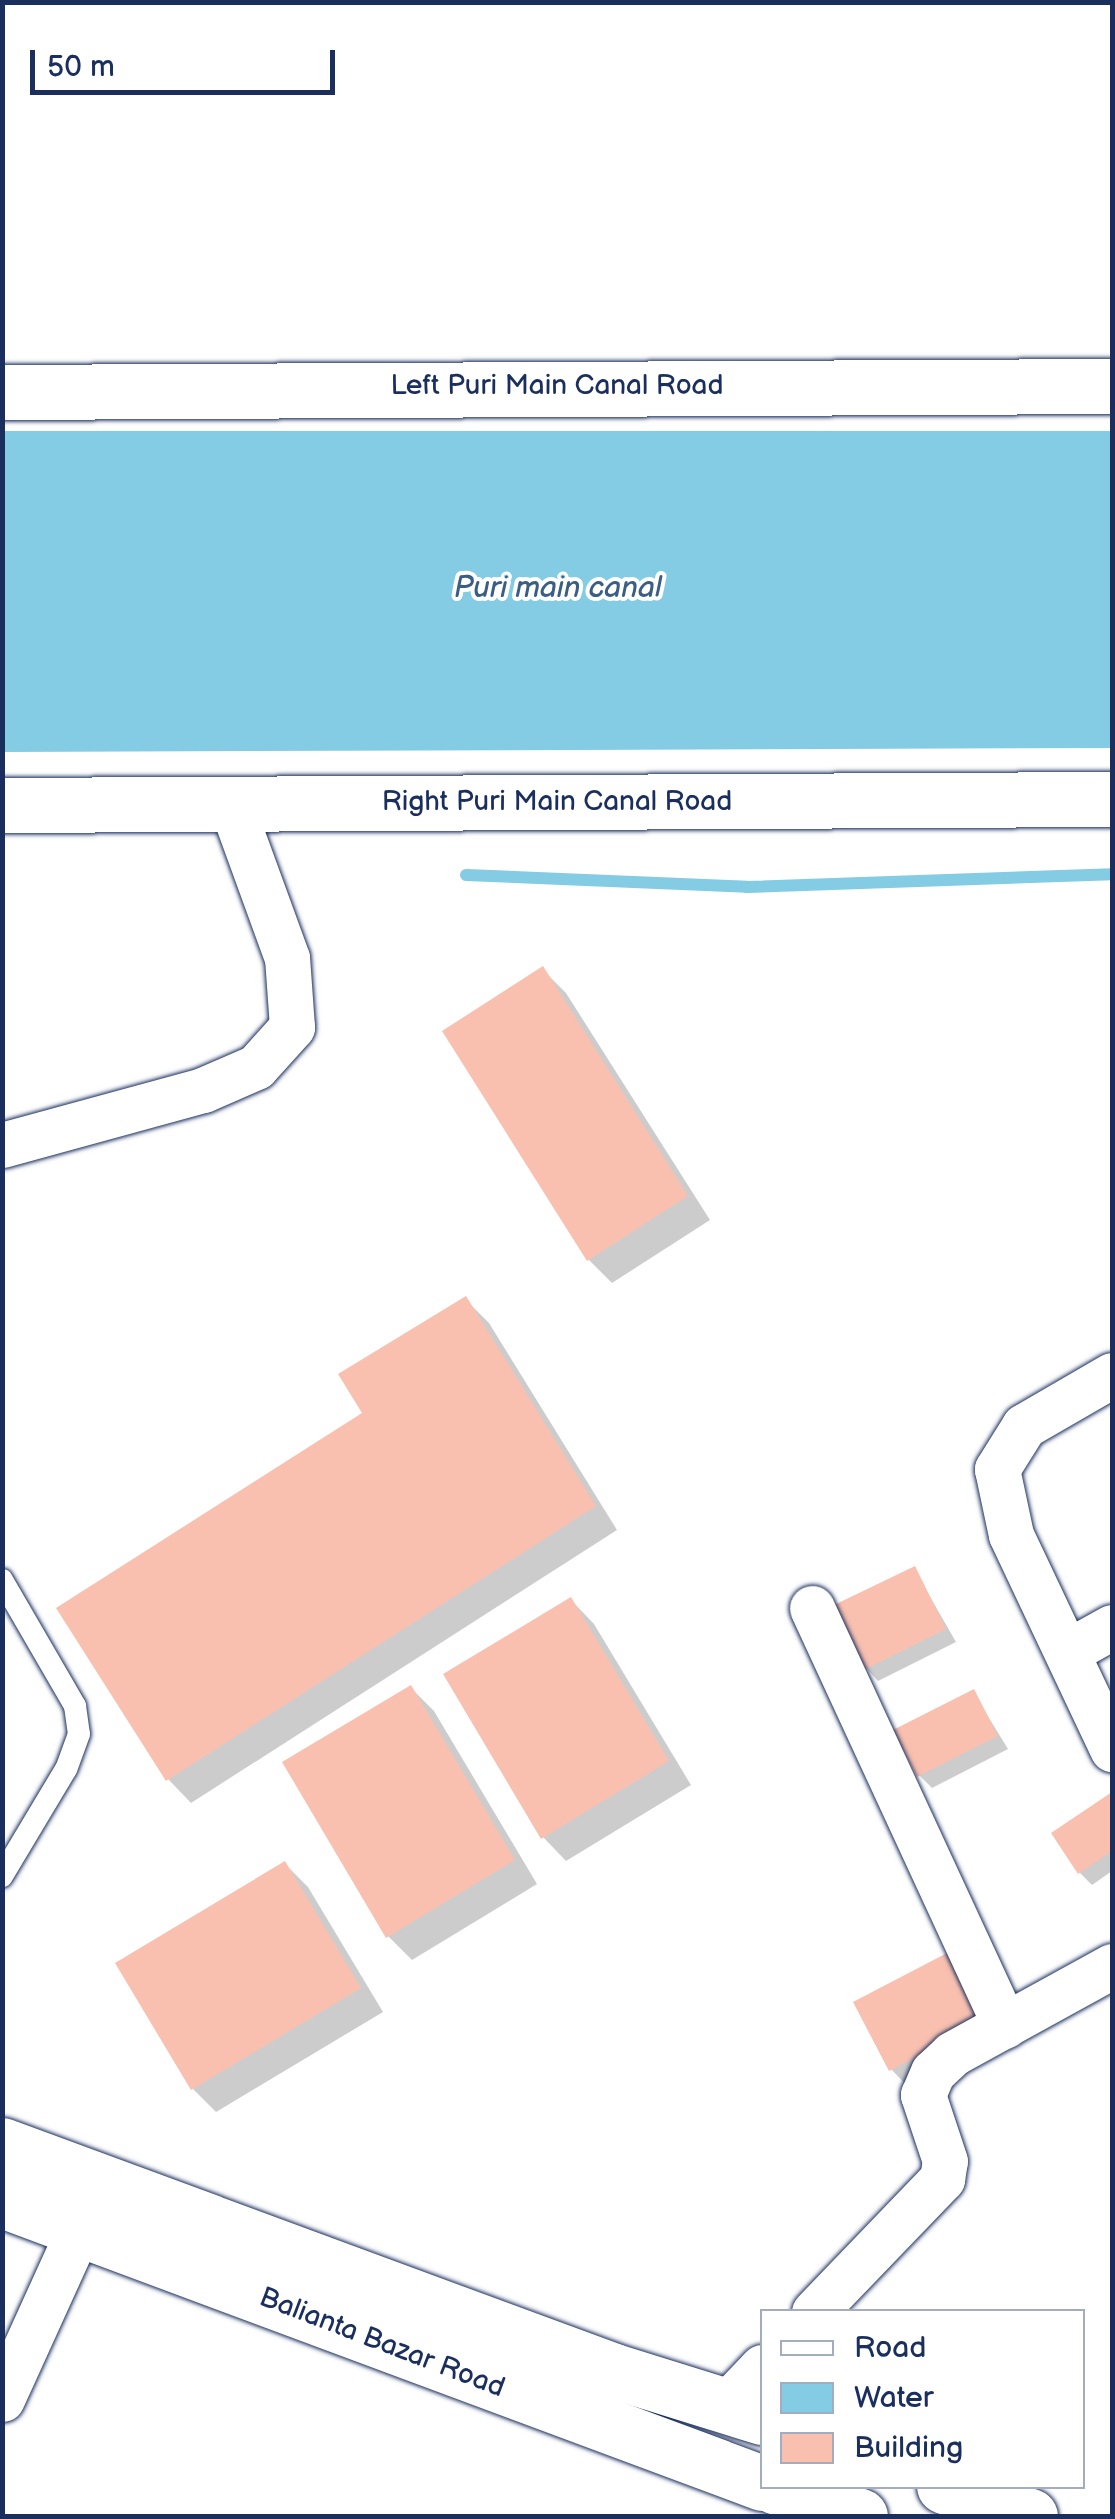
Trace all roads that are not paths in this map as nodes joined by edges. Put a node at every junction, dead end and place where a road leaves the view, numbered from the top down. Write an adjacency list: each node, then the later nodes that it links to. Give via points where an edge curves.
1 (1112, 386): 2 (street, Left Puri Main Canal Road)
2 (2, 392)
3 (1112, 799): 4 (street, Right Puri Main Canal Road)
4 (231, 804): 5 (street, Right Puri Main Canal Road); 6 (street, via 287,958 292,1027 256,1067 203,1090)
5 (2, 805)
6 (2, 1145)
7 (1112, 1375): 11 (street, via 1024,1426 997,1469 1011,1535)
8 (2, 1580): 13 (lane, via 75,1706 79,1734 66,1769)
9 (812, 1608): 15 (street)
10 (1112, 1627): 11 (street)
11 (1066, 1652): 12 (street)
12 (1112, 1749)
13 (2, 1876)
14 (1112, 1966): 15 (street)
15 (1004, 2026): 19 (street, via 933,2072 923,2096 945,2161 942,2179)
16 (2, 2145): 20 (street, Balianta Bazar Road, via 614,2371)
17 (2, 2200): 18 (street, Balianta Bazar Road)
18 (79, 2229): 21 (street); 22 (street, Balianta Bazar Road)
19 (817, 2309)
20 (751, 2396)
21 (2, 2399)
22 (760, 2481)
23 (783, 2489): 25 (street)
24 (953, 2489): 26 (street)
25 (860, 2516)
26 (1030, 2516)

